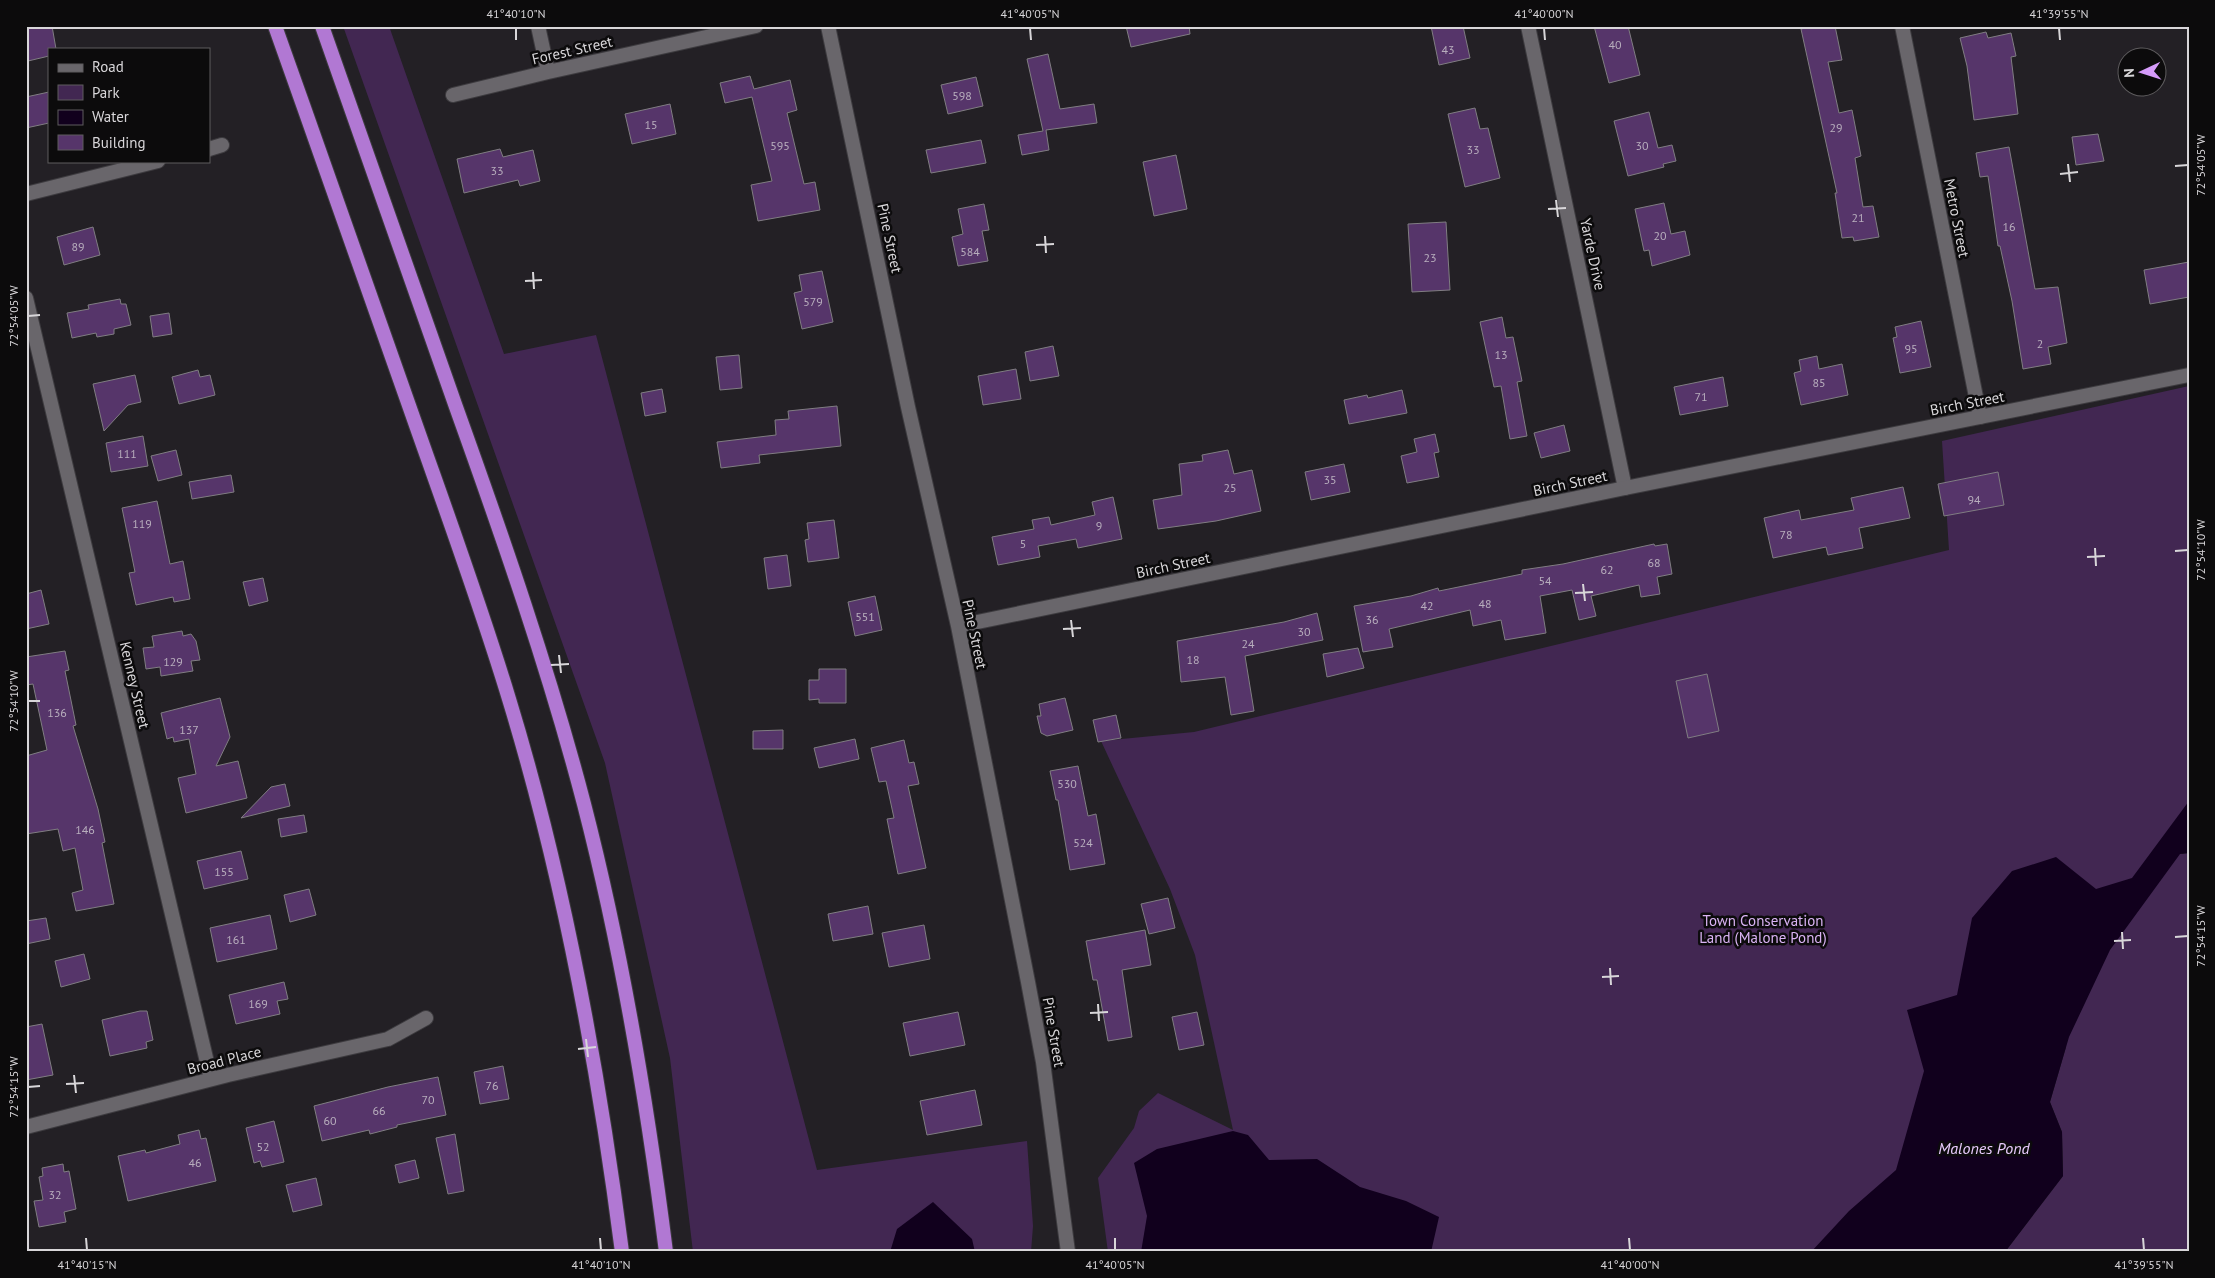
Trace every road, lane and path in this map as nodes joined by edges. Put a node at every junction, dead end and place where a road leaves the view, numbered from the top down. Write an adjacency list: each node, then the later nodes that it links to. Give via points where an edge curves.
1 (275, 26): 20 (highway, via 459,546 509,700 541,815 571,944 593,1055)
2 (322, 26): 21 (highway, via 499,527 566,740 612,925 636,1048)
3 (538, 26): 8 (street)
4 (756, 26): 8 (street, Forest Street)
5 (828, 26): 16 (street, Pine Street, via 908,408)
6 (1528, 26): 15 (street, Yarde Drive)
7 (1902, 26): 14 (street, Metro Street)
8 (548, 72): 9 (street, Forest Street)
9 (453, 95)
10 (154, 162): 11 (street)
11 (26, 194)
12 (26, 298): 18 (street, Kenney Street)
13 (2189, 375): 14 (street, Birch Street)
14 (1980, 417): 15 (street, Birch Street)
15 (1625, 488): 16 (street, Birch Street)
16 (958, 626): 22 (street, Pine Street, via 1043,1062)
17 (426, 1018): 18 (street, Broad Place, via 388,1039)
18 (212, 1079): 19 (street, Broad Place)
19 (26, 1127)
20 (622, 1252)
21 (666, 1252)
22 (1068, 1252)

